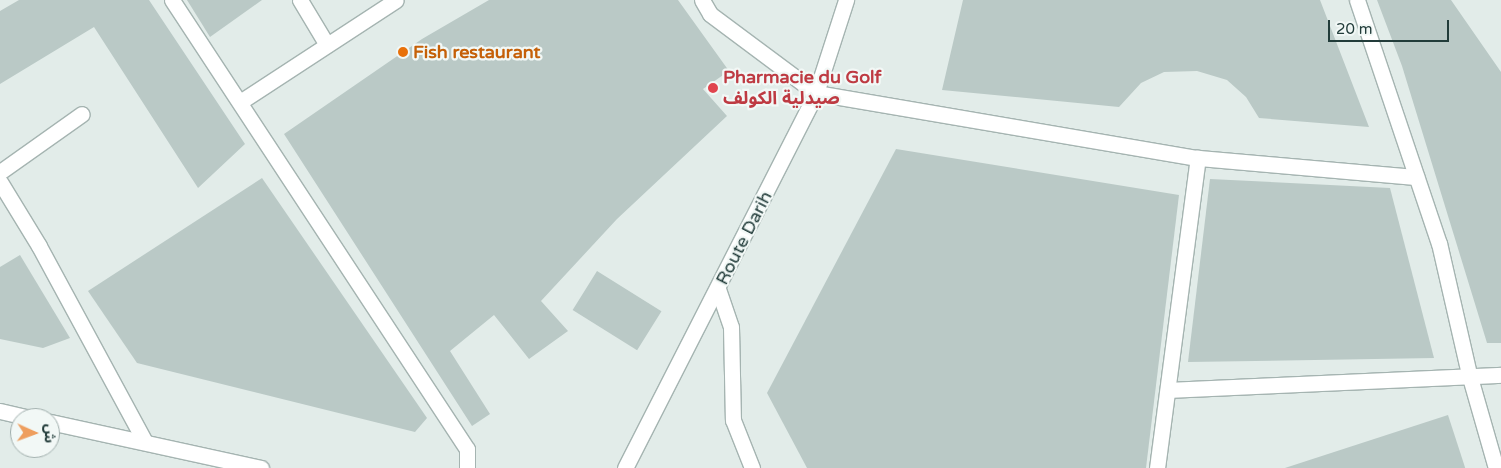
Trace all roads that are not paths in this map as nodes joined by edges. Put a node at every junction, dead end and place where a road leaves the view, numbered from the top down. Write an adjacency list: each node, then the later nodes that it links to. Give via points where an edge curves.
1 (172, 0): 9 (street)
2 (300, 0): 7 (street)
3 (396, 0): 7 (street)
4 (702, 0): 8 (street, via 710,14)
5 (846, 0): 8 (street, Route Darih)
6 (1357, 0): 13 (street)
7 (327, 45): 9 (street)
8 (816, 93): 11 (street); 15 (street, Route Darih)
9 (240, 102): 22 (street, via 467,449)
10 (82, 114): 12 (street)
11 (1198, 158): 13 (street); 18 (street)
12 (0, 172)
13 (1416, 177): 16 (street, via 1439,243)
14 (0, 182): 20 (street, via 39,246)
15 (718, 289): 23 (street, Route Darih); 24 (street, via 731,327 733,420)
16 (1469, 374): 17 (street); 18 (street); 26 (street)
17 (1501, 375)
18 (1169, 390): 25 (street)
19 (60, 424): 20 (street)
20 (145, 442): 21 (street)
21 (261, 468)
22 (467, 468)
23 (624, 468)
24 (752, 468)
25 (1157, 468)
26 (1496, 468)

